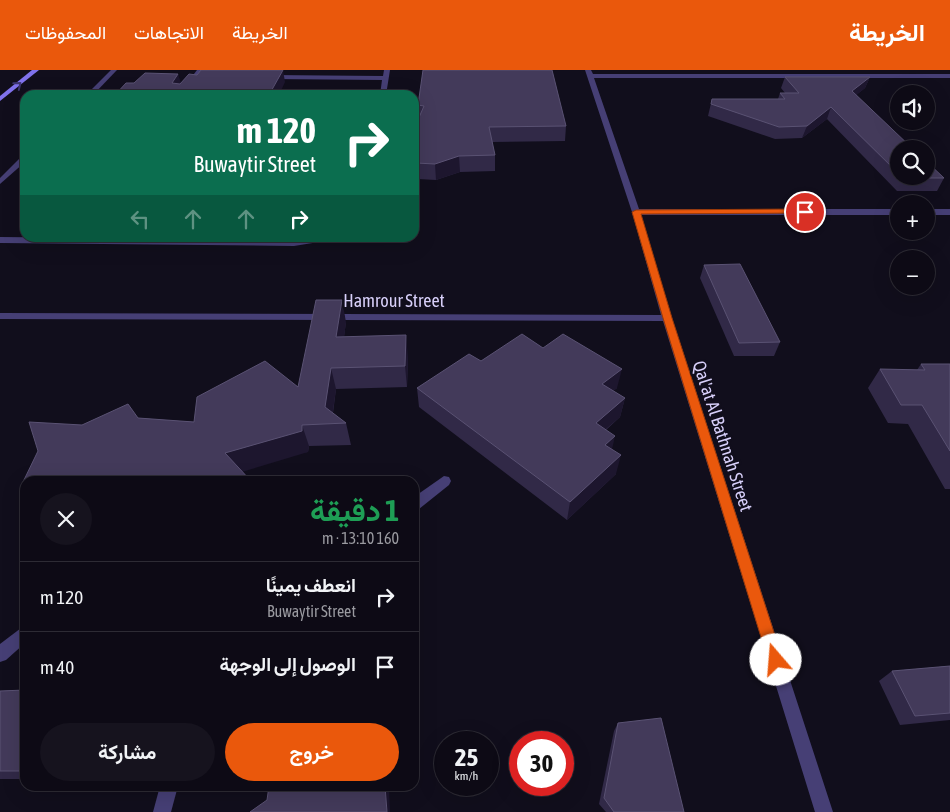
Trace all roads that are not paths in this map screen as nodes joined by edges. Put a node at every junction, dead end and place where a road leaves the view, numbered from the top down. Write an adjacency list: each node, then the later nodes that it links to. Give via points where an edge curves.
1 (36, 70): 14 (street, one-way to 1)
2 (114, 70): 11 (street)
3 (200, 70): 7 (street)
4 (387, 70): 10 (street)
5 (589, 73): 6 (street); 17 (street, Qal'at Al Bathnah Street)
6 (950, 76)
7 (194, 77): 8 (street); 12 (street)
8 (204, 77)
9 (261, 77): 10 (street)
10 (386, 78): 13 (street)
11 (94, 90)
12 (184, 90)
13 (384, 90)
14 (0, 99)
15 (20, 163): 16 (street)
16 (0, 182)
17 (636, 212): 18 (street); 26 (street, Qal'at Al Bathnah Street)
18 (890, 212)
19 (935, 212): 20 (street)
20 (950, 212)
21 (0, 240): 22 (street)
22 (20, 240)
23 (239, 242): 24 (street)
24 (300, 242)
25 (0, 316): 26 (street, Hamrour Street)
26 (667, 318): 33 (street, Qal'at Al Bathnah Street)
27 (444, 481): 28 (street)
28 (419, 501)
29 (20, 637): 30 (street)
30 (0, 654)
31 (168, 791): 32 (street)
32 (162, 812)
33 (824, 812)

